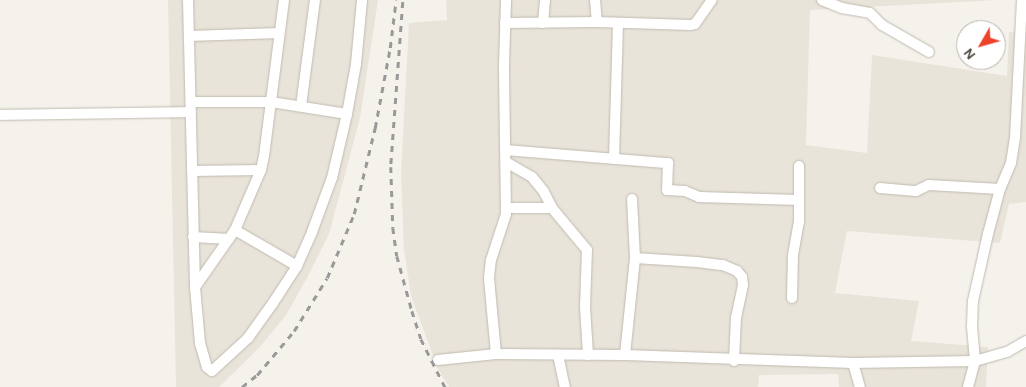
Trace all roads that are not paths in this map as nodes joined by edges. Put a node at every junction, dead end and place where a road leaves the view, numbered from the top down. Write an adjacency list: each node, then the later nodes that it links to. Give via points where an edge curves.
1 (188, 0): 16 (street)
2 (284, 0): 15 (street)
3 (315, 0): 19 (street)
4 (362, 0): 22 (street)
5 (506, 0): 12 (street)
6 (546, 0): 13 (street)
7 (595, 0): 11 (street)
8 (712, 0): 14 (street, via 692,25)
9 (822, 0): 17 (street, via 870,13 882,25)
10 (1022, 0): 30 (street, via 1016,138 1011,163)
11 (597, 22): 13 (street); 14 (street)
12 (505, 23): 13 (street); 23 (street)
13 (542, 23)
14 (618, 23): 24 (street)
15 (279, 33): 16 (street); 18 (street)
16 (189, 36): 20 (street)
17 (929, 52)
18 (271, 102): 19 (street); 20 (street); 27 (street)
19 (301, 106): 22 (street)
20 (191, 107): 21 (street); 28 (street)
21 (0, 114)
22 (347, 114): 38 (street, via 332,178)
23 (505, 150): 24 (street); 25 (street)
24 (614, 159): 32 (street, via 668,163 667,190 684,191 699,197)
25 (506, 162): 33 (street); 34 (street, via 532,177)
26 (799, 166): 32 (street)
27 (260, 170): 28 (street); 35 (street)
28 (192, 171): 36 (street)
29 (880, 188): 30 (street, via 916,191 930,185)
30 (1000, 189): 48 (street, via 973,301)
31 (632, 199): 37 (street)
32 (798, 200): 40 (street)
33 (506, 208): 34 (street); 42 (street, via 489,278)
34 (552, 208): 44 (street, via 587,250 585,306)
35 (232, 235): 36 (street); 38 (street); 39 (street)
36 (193, 237): 39 (street)
37 (635, 258): 45 (street); 47 (street, via 723,265 738,271 743,285 736,317)
38 (297, 266): 39 (street, via 248,338 212,371 207,367 200,343)
39 (195, 287)
40 (792, 298)
41 (1026, 341): 48 (street, via 1007,352)
42 (496, 354): 43 (street); 46 (street)
43 (558, 355): 44 (street); 50 (street)
44 (588, 355): 45 (street)
45 (625, 356): 47 (street)
46 (438, 360)
47 (734, 361): 49 (street)
48 (975, 361): 49 (street); 52 (street)
49 (853, 363): 51 (street)
50 (565, 387)
51 (860, 387)
52 (968, 387)

